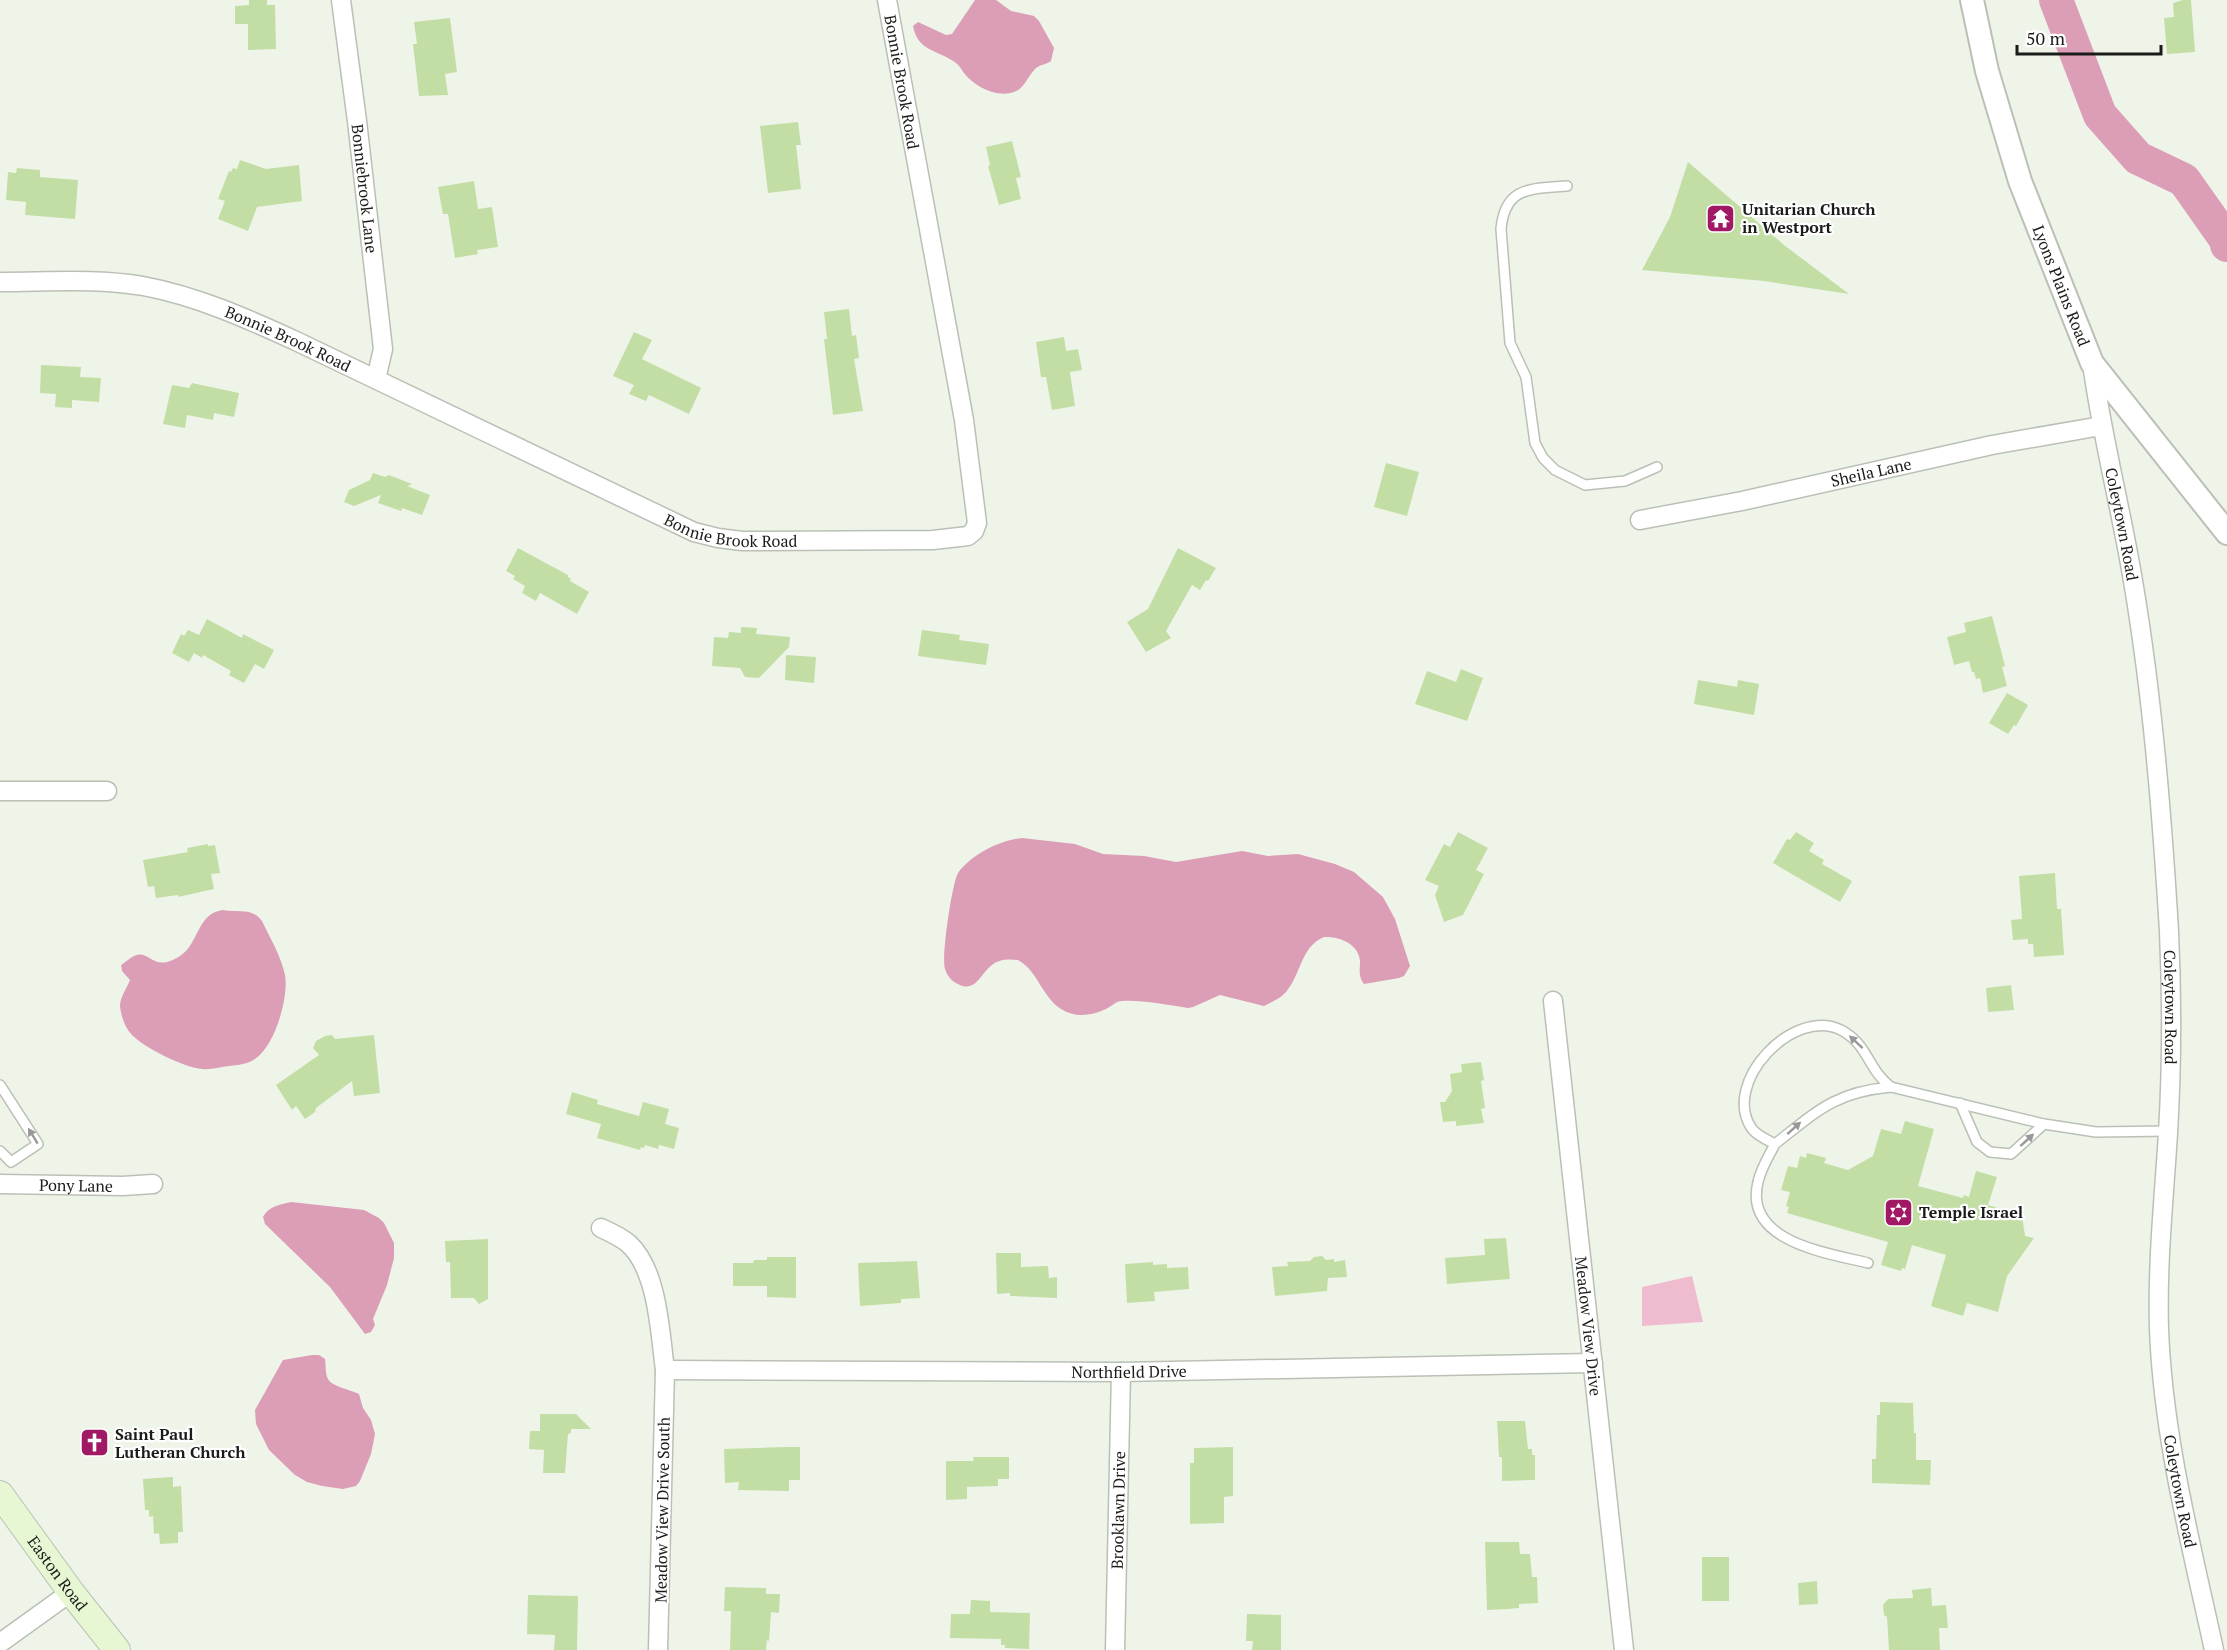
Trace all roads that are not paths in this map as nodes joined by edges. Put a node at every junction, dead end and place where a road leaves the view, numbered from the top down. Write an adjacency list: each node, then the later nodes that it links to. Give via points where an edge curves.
1 (341, 0): 7 (street, Bonniebrook Lane, via 383,349)
2 (887, 0): 7 (street, Bonnie Brook Road, via 964,420 977,523 968,536 742,541 694,532)
3 (1972, 0): 6 (street, Lyons Plains Road, via 1987,70 2017,171)
4 (1567, 186): 9 (lane, via 1518,193 1503,213 1501,229 1510,343 1527,377 1535,443 1555,470 1585,485 1625,481)
5 (0, 282): 7 (street, Bonnie Brook Road, via 104,283 141,286 189,297 250,320)
6 (2092, 363): 8 (street, Coleytown Road); 11 (street, Lyons Plains Road)
7 (376, 379)
8 (2101, 426): 10 (street, Sheila Lane, via 1970,449); 19 (street, Coleytown Road, via 2134,582 2158,772 2172,1008)
9 (1657, 467)
10 (1640, 520)
11 (2227, 533)
12 (0, 791): 13 (street)
13 (100, 792)
14 (1553, 1001): 26 (street, Meadow View Drive)
15 (0, 1085): 21 (lane, one-way to 15, via 11,1162 38,1144)
16 (1891, 1087): 17 (lane); 20 (lane, one-way to 16, via 1826,1104 1866,1089); 20 (lane, one-way to 20, via 1880,1079 1859,1043 1839,1029 1813,1026 1796,1032 1757,1064 1745,1093 1745,1109 1752,1128)
17 (1960, 1103): 18 (lane); 18 (lane, one-way to 18, via 1977,1142 1990,1152 2011,1154)
18 (2044, 1124): 19 (lane, via 2096,1132)
19 (2168, 1131): 36 (street, Coleytown Road, via 2159,1295 2162,1373 2177,1475)
20 (1775, 1144): 25 (lane, via 1757,1184 1761,1214 1770,1228 1798,1244)
21 (0, 1151)
22 (0, 1184): 23 (street, Pony Lane)
23 (153, 1184)
24 (601, 1228): 27 (street, Meadow View Drive South, via 629,1244 649,1276)
25 (1868, 1263)
26 (1593, 1363): 28 (street, Northfield Drive); 35 (street, Meadow View Drive)
27 (665, 1371): 28 (street, Northfield Drive); 33 (street, Meadow View Drive South)
28 (1121, 1372): 34 (street, Brooklawn Drive)
29 (0, 1494): 30 (main road, Easton Road)
30 (71, 1592): 31 (street); 32 (main road, Easton Road)
31 (0, 1643)
32 (117, 1650)
33 (658, 1650)
34 (1114, 1650)
35 (1624, 1650)
36 (2214, 1650)

